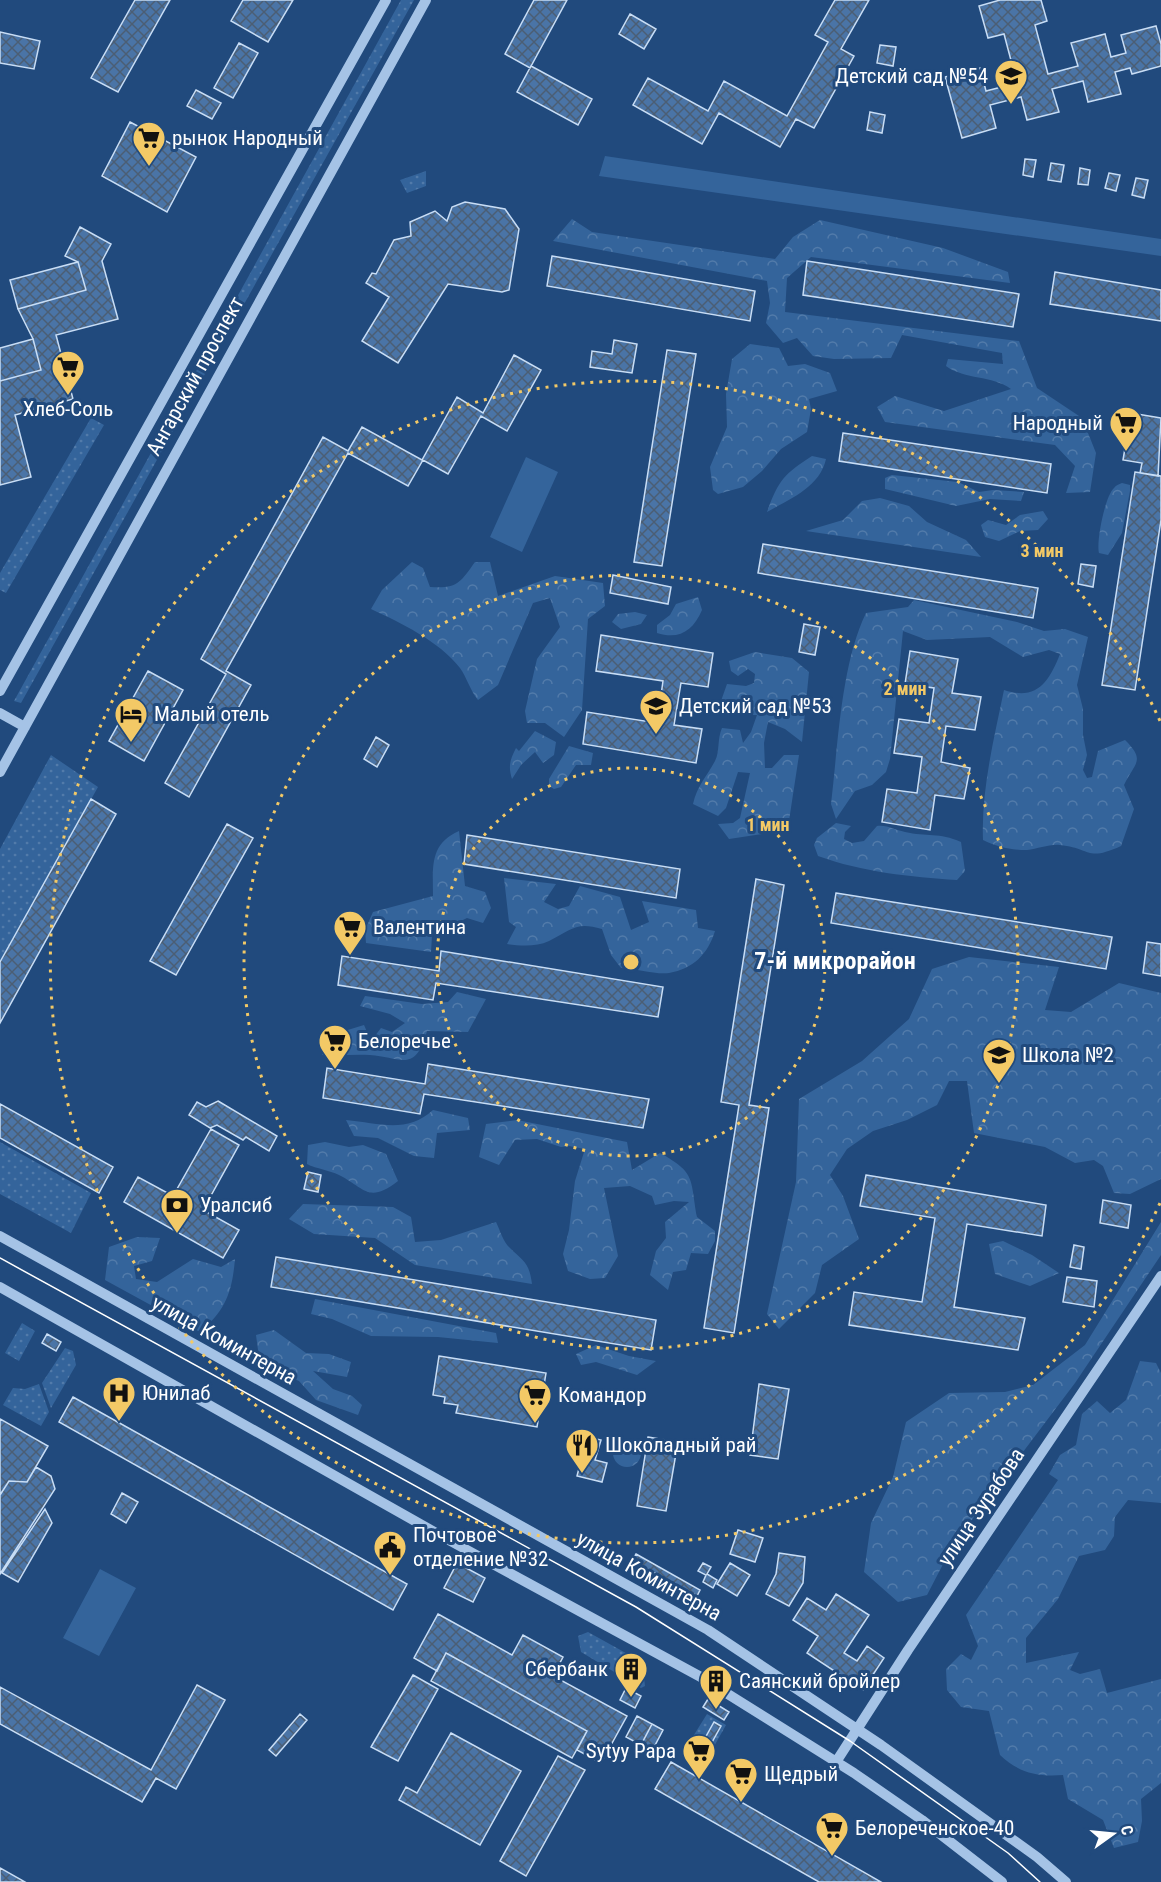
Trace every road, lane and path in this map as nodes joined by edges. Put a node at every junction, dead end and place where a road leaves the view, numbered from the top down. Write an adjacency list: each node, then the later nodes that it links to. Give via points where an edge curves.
1 (386, 0): 3 (street, Ангарский проспект)
2 (426, 0): 5 (street, Ангарский проспект)
3 (0, 691)
4 (0, 713): 5 (street)
5 (25, 727): 6 (street, Ангарский проспект)
6 (0, 772)
7 (0, 1236): 10 (street, улица Коминтерна, via 708,1630)
8 (1161, 1276): 10 (street, улица Зурабова)
9 (0, 1287): 11 (street, via 445,1538 685,1668)
10 (857, 1729): 11 (street, улица Зурабова); 13 (street, улица Коминтерна, via 1037,1857)
11 (836, 1762): 12 (street, via 922,1820)
12 (1002, 1882)
13 (1066, 1882)

